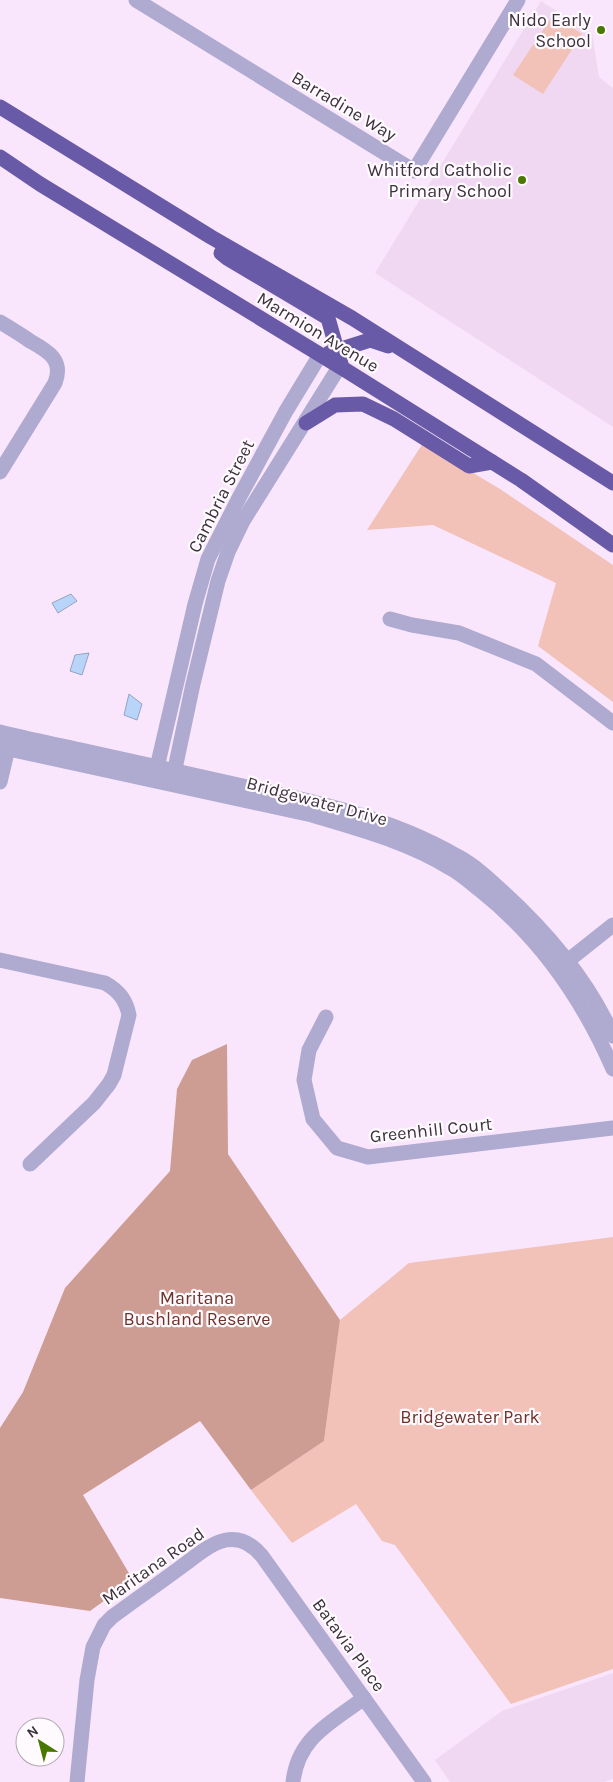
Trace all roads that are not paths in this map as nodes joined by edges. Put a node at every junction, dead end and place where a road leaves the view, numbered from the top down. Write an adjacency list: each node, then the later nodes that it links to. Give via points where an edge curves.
1 (136, 0): 2 (street, Barradine Way, via 414,171)
2 (518, 0)
3 (0, 107): 5 (highway, Marmion Avenue)
4 (0, 157): 8 (highway, Marmion Avenue)
5 (184, 220): 7 (highway, Marmion Avenue); 9 (highway, via 227,258 328,318)
6 (0, 322): 12 (street, via 51,354 58,368 55,383)
7 (408, 353): 9 (highway, via 370,340); 13 (highway, Marmion Avenue)
8 (320, 355): 9 (highway, Marmion Avenue); 18 (street, Cambria Street, via 284,414 208,560)
9 (339, 360): 10 (street, Cambria Street); 11 (highway, Marmion Avenue)
10 (306, 423): 11 (highway, via 335,405 363,404 394,419 469,466); 19 (street, Cambria Street, via 228,552 193,684)
11 (492, 462): 14 (highway, Marmion Avenue)
12 (0, 472)
13 (613, 483)
14 (613, 544)
15 (390, 619): 16 (street, via 460,633 536,664)
16 (613, 723)
17 (5, 741): 18 (street, Bridgewater Drive); 20 (street)
18 (156, 773): 19 (street, Bridgewater Drive)
19 (174, 777): 23 (street, Bridgewater Drive, via 362,829 413,849 451,868 498,904)
20 (0, 782)
21 (613, 925): 23 (street)
22 (0, 960): 28 (street, via 105,983 114,988 127,1005 128,1015 109,1084 94,1103)
23 (562, 965): 25 (street, Bridgewater Drive, via 591,994); 26 (street, Bridgewater Drive)
24 (326, 1017): 27 (street, Greenhill Court, via 308,1050 304,1080 313,1118 337,1148 368,1157)
25 (613, 1036)
26 (613, 1069)
27 (613, 1128)
28 (30, 1164)
29 (236, 1539): 30 (street, Batavia Place, via 255,1547); 31 (street, Maritana Road, via 225,1540 201,1552 104,1625 93,1647 87,1680)
30 (364, 1698): 32 (street, via 304,1747); 33 (street, Batavia Place)
31 (77, 1782)
32 (293, 1782)
33 (424, 1782)

